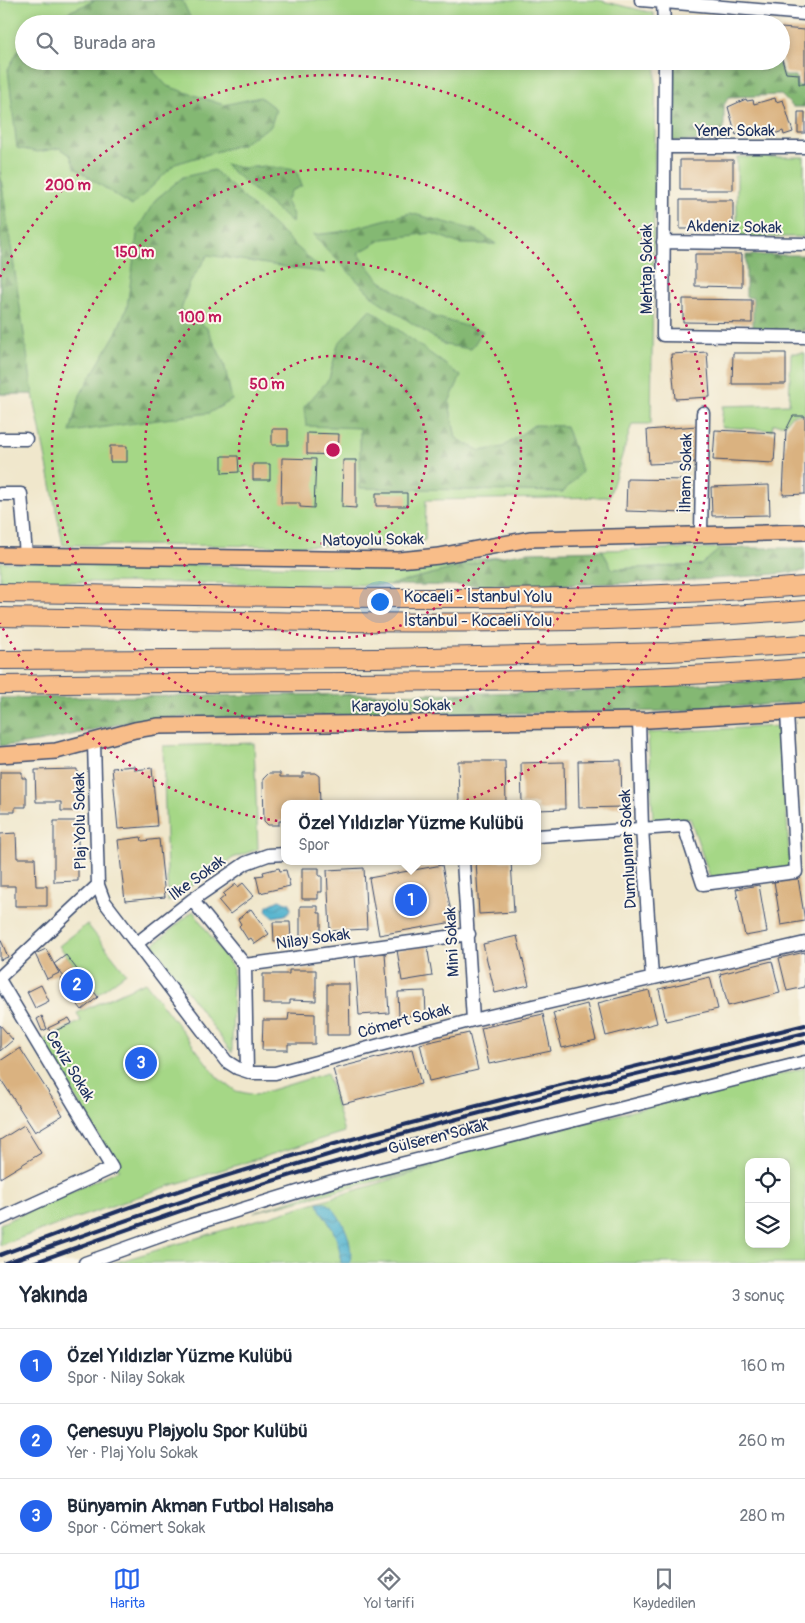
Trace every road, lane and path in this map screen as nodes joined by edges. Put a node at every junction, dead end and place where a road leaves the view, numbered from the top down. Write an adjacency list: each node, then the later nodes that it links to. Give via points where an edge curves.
1 (652, 1): 2 (street); 4 (street)
2 (751, 5): 3 (street)
3 (805, 14)
4 (659, 15)
5 (665, 70): 6 (street, Mehtap Sokak)
6 (665, 147): 7 (street, Yener Sokak); 8 (street, Mehtap Sokak)
7 (805, 147)
8 (663, 242): 9 (street, Akdeniz Sokak); 10 (street, Mehtap Sokak, via 663,335)
9 (805, 244)
10 (805, 337)
11 (703, 413): 16 (street, İlham Sokak)
12 (0, 439): 13 (street)
13 (26, 439)
14 (0, 494): 18 (street, via 21,494)
15 (805, 532): 16 (main road, Natoyolu Sokak)
16 (701, 534): 18 (main road, Natoyolu Sokak, via 530,539 399,560)
17 (0, 555): 18 (main road, Natoyolu Sokak)
18 (26, 555)
19 (805, 586): 20 (highway, Kocaeli - İstanbul Yolu, via 541,598)
20 (0, 593)
21 (805, 610): 22 (highway, İstanbul - Kocaeli Yolu, via 612,620 467,622)
22 (0, 617)
23 (805, 644): 24 (highway, via 670,652 387,658)
24 (0, 660)
25 (805, 668): 26 (highway, via 512,680)
26 (0, 685)
27 (805, 712): 28 (main road, Karayolu Sokak)
28 (787, 713): 29 (main road, Karayolu Sokak); 36 (street)
29 (639, 720): 30 (main road, Karayolu Sokak, via 159,726 121,733); 32 (street, Dumlupınar Sokak)
30 (94, 743): 31 (main road, Karayolu Sokak, via 56,751); 37 (street, Plaj Yolu Sokak)
31 (0, 755)
32 (642, 828): 33 (street); 36 (street, via 684,826 703,884); 44 (street, Dumlupınar Sokak)
33 (541, 836)
34 (281, 854): 38 (street, İlke Sokak, via 246,863)
35 (464, 865): 39 (street, Mini Sokak)
36 (800, 872)
37 (98, 885): 41 (street, Cömert Sokak, via 104,901); 43 (street, Plaj Yolu Sokak)
38 (192, 900): 41 (street, İlke Sokak); 42 (street)
39 (468, 934): 42 (street, Nilay Sokak); 46 (street, Mini Sokak)
40 (805, 943): 44 (street, Cömert Sokak)
41 (136, 944): 48 (street, Cömert Sokak, via 226,1061)
42 (245, 965): 48 (street)
43 (0, 977)
44 (652, 977): 46 (street, Cömert Sokak)
45 (0, 981): 49 (street, Ceviz Sokak, via 112,1168)
46 (473, 1020): 48 (street, Cömert Sokak, via 275,1072)
47 (805, 1062): 50 (street, Gülseren Sokak, via 333,1181 191,1225)
48 (247, 1071)
49 (0, 1219)
50 (85, 1263)

